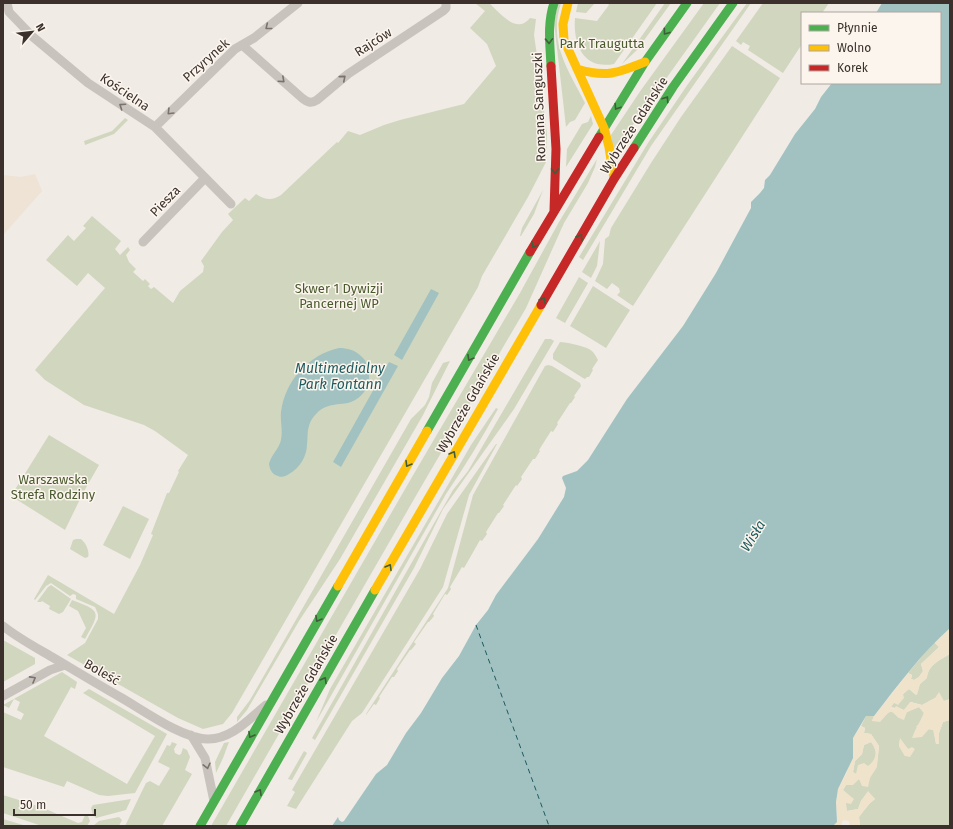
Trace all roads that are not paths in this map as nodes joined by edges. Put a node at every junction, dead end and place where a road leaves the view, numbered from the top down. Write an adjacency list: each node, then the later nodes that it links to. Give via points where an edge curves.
1 (298, 3): 8 (street, Przyrynek, one-way to 8)
2 (554, 3): 16 (main road, Romana Sanguszki, one-way to 16, via 549,29 556,149)
3 (568, 3): 10 (main road, via 564,12 563,37)
4 (687, 3): 9 (main road, Wybrzeże Gdańskie, one-way to 9)
5 (733, 3): 14 (main road, Wybrzeże Gdańskie, one-way to 5, via 673,88)
6 (446, 5): 8 (street, Rajców, one-way to 6, via 302,98 312,102 348,74 443,11)
7 (8, 8): 11 (street, Kościelna, one-way to 7, via 88,83 33,37)
8 (242, 45): 11 (street, Przyrynek, one-way to 11, via 221,61)
9 (645, 62): 10 (main road, via 608,75); 12 (main road, Wybrzeże Gdańskie, one-way to 12)
10 (577, 69): 12 (main road)
11 (155, 127): 13 (street, Kościelna)
12 (604, 129): 14 (main road); 16 (main road, Wybrzeże Gdańskie)
13 (205, 178): 15 (street, Kościelna); 17 (street, Piesza)
14 (614, 179): 25 (main road, Wybrzeże Gdańskie, one-way to 14)
15 (231, 204)
16 (554, 211): 21 (main road, Wybrzeże Gdańskie, one-way to 21)
17 (143, 242)
18 (3, 626): 19 (street, Boleść)
19 (65, 665): 20 (street, one-way to 19, via 50,670); 22 (street, Boleść, via 174,728)
20 (3, 696)
21 (271, 701): 22 (street, Boleść, via 231,734 207,739); 23 (main road, Wybrzeże Gdańskie, one-way to 23)
22 (191, 735): 23 (street, one-way to 23, via 205,758)
23 (214, 801): 24 (main road, Wybrzeże Gdańskie)
24 (200, 826)
25 (240, 826)

